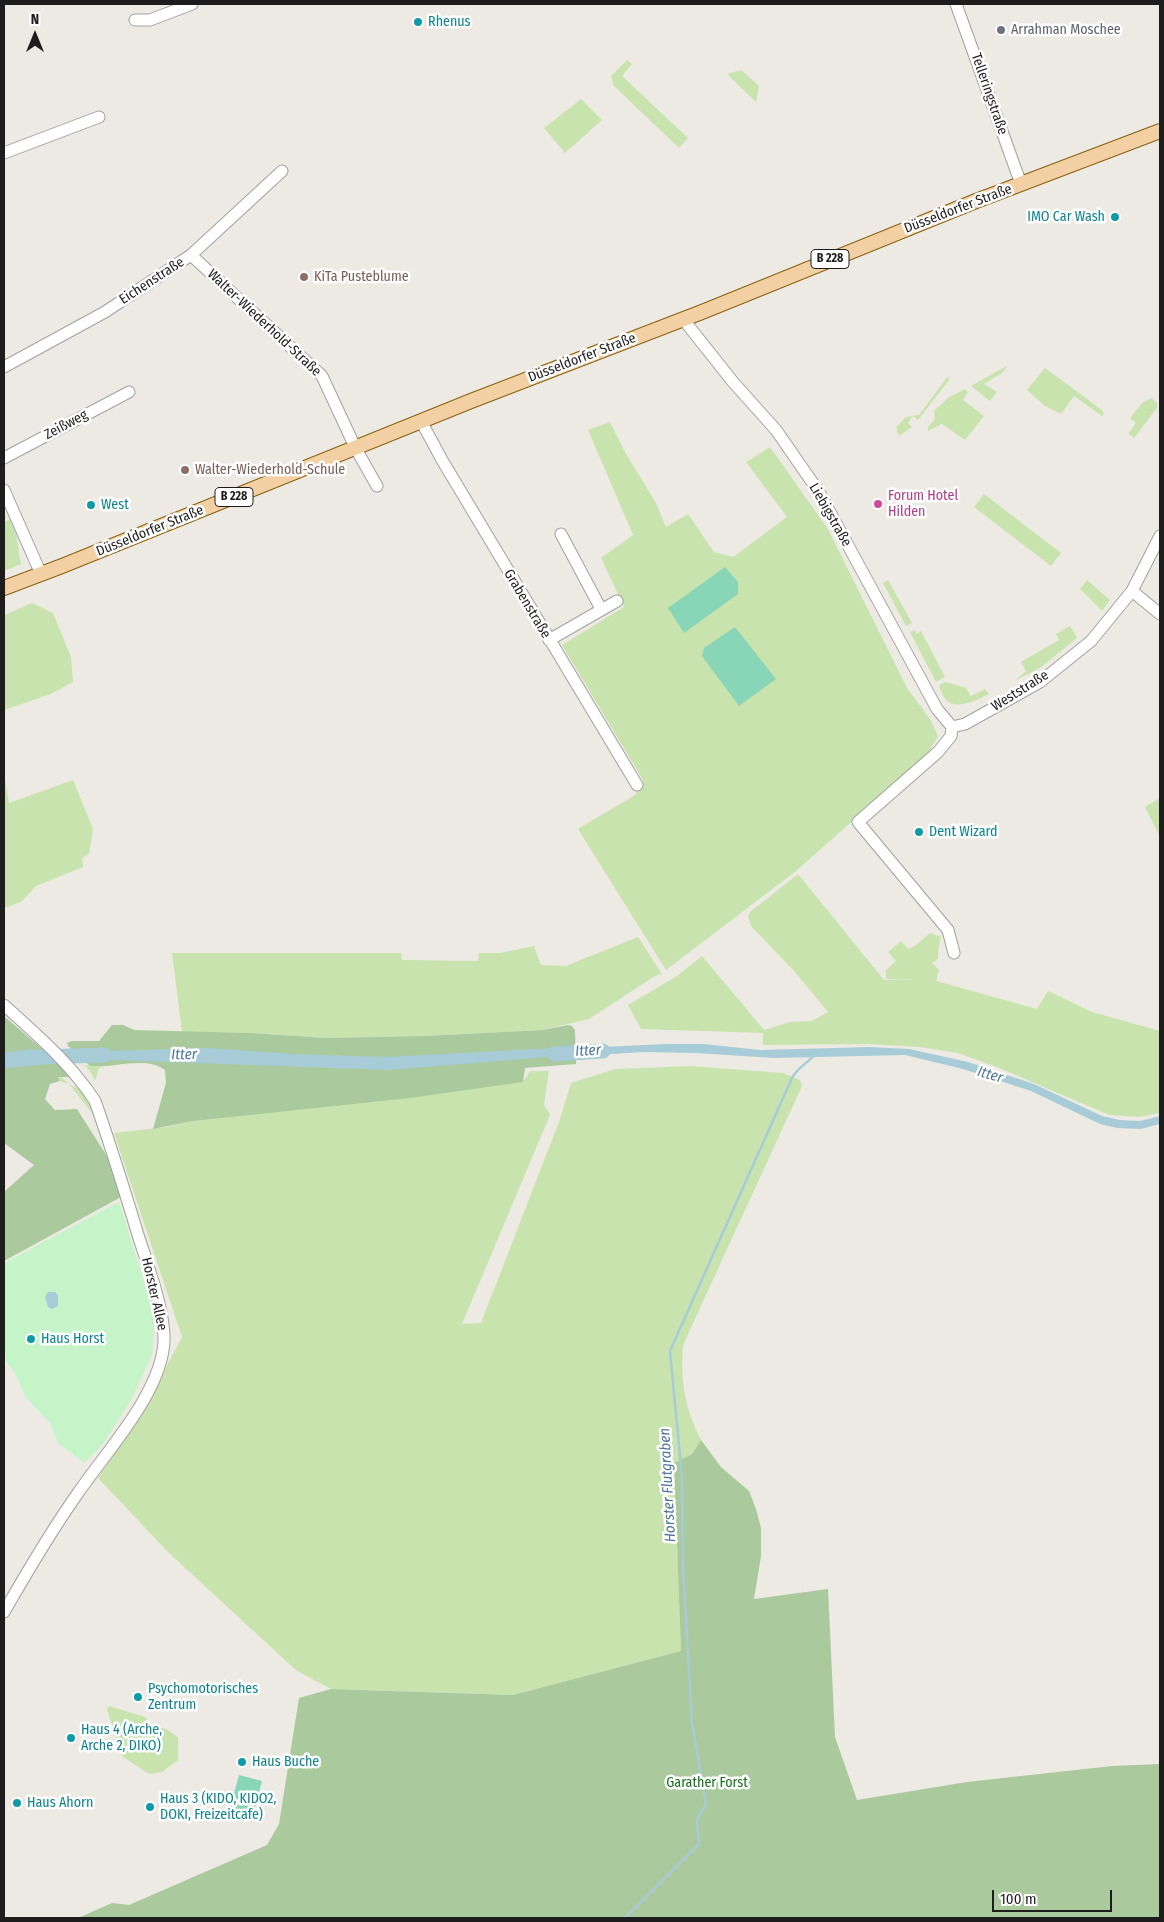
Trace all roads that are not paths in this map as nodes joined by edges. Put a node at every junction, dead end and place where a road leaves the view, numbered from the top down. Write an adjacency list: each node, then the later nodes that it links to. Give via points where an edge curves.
1 (192, 4): 3 (street, via 150,20)
2 (956, 4): 8 (street, Telleringstraße)
3 (135, 20)
4 (99, 117): 6 (street)
5 (1160, 131): 8 (main road, Düsseldorfer Straße / B 228)
6 (4, 153)
7 (282, 171): 9 (street, Eichenstraße)
8 (1021, 184): 10 (main road, Düsseldorfer Straße / B 228)
9 (191, 255): 11 (street, Eichenstraße, via 105,312); 14 (street, Walter-Wiederhold-Straße, via 322,376)
10 (683, 319): 13 (main road, Düsseldorfer Straße / B 228); 27 (street, Liebigstraße, via 776,430 819,492 937,709)
11 (4, 366)
12 (129, 392): 15 (street, Zeißweg)
13 (421, 421): 14 (main road, Düsseldorfer Straße / B 228); 26 (street, Grabenstraße)
14 (356, 449): 16 (street, Walter-Wiederhold-Straße); 20 (main road, Düsseldorfer Straße / B 228)
15 (4, 458)
16 (377, 486)
17 (4, 490): 20 (street)
18 (561, 534): 24 (street)
19 (1160, 536): 22 (street, Weststraße)
20 (41, 574): 21 (main road, Düsseldorfer Straße / B 228)
21 (4, 588)
22 (1132, 591): 25 (street); 27 (street, Weststraße, via 1091,641 1040,682 965,724)
23 (616, 601): 24 (street)
24 (601, 610): 26 (street)
25 (1160, 614)
26 (549, 640): 28 (street, Grabenstraße)
27 (952, 727): 29 (street, via 951,736 938,752 858,822 948,930)
28 (637, 785)
29 (954, 953)
30 (4, 1005): 31 (street, Horster Allee, via 65,1062 95,1101 149,1267 164,1340 156,1374 135,1414 73,1500)
31 (4, 1612)

